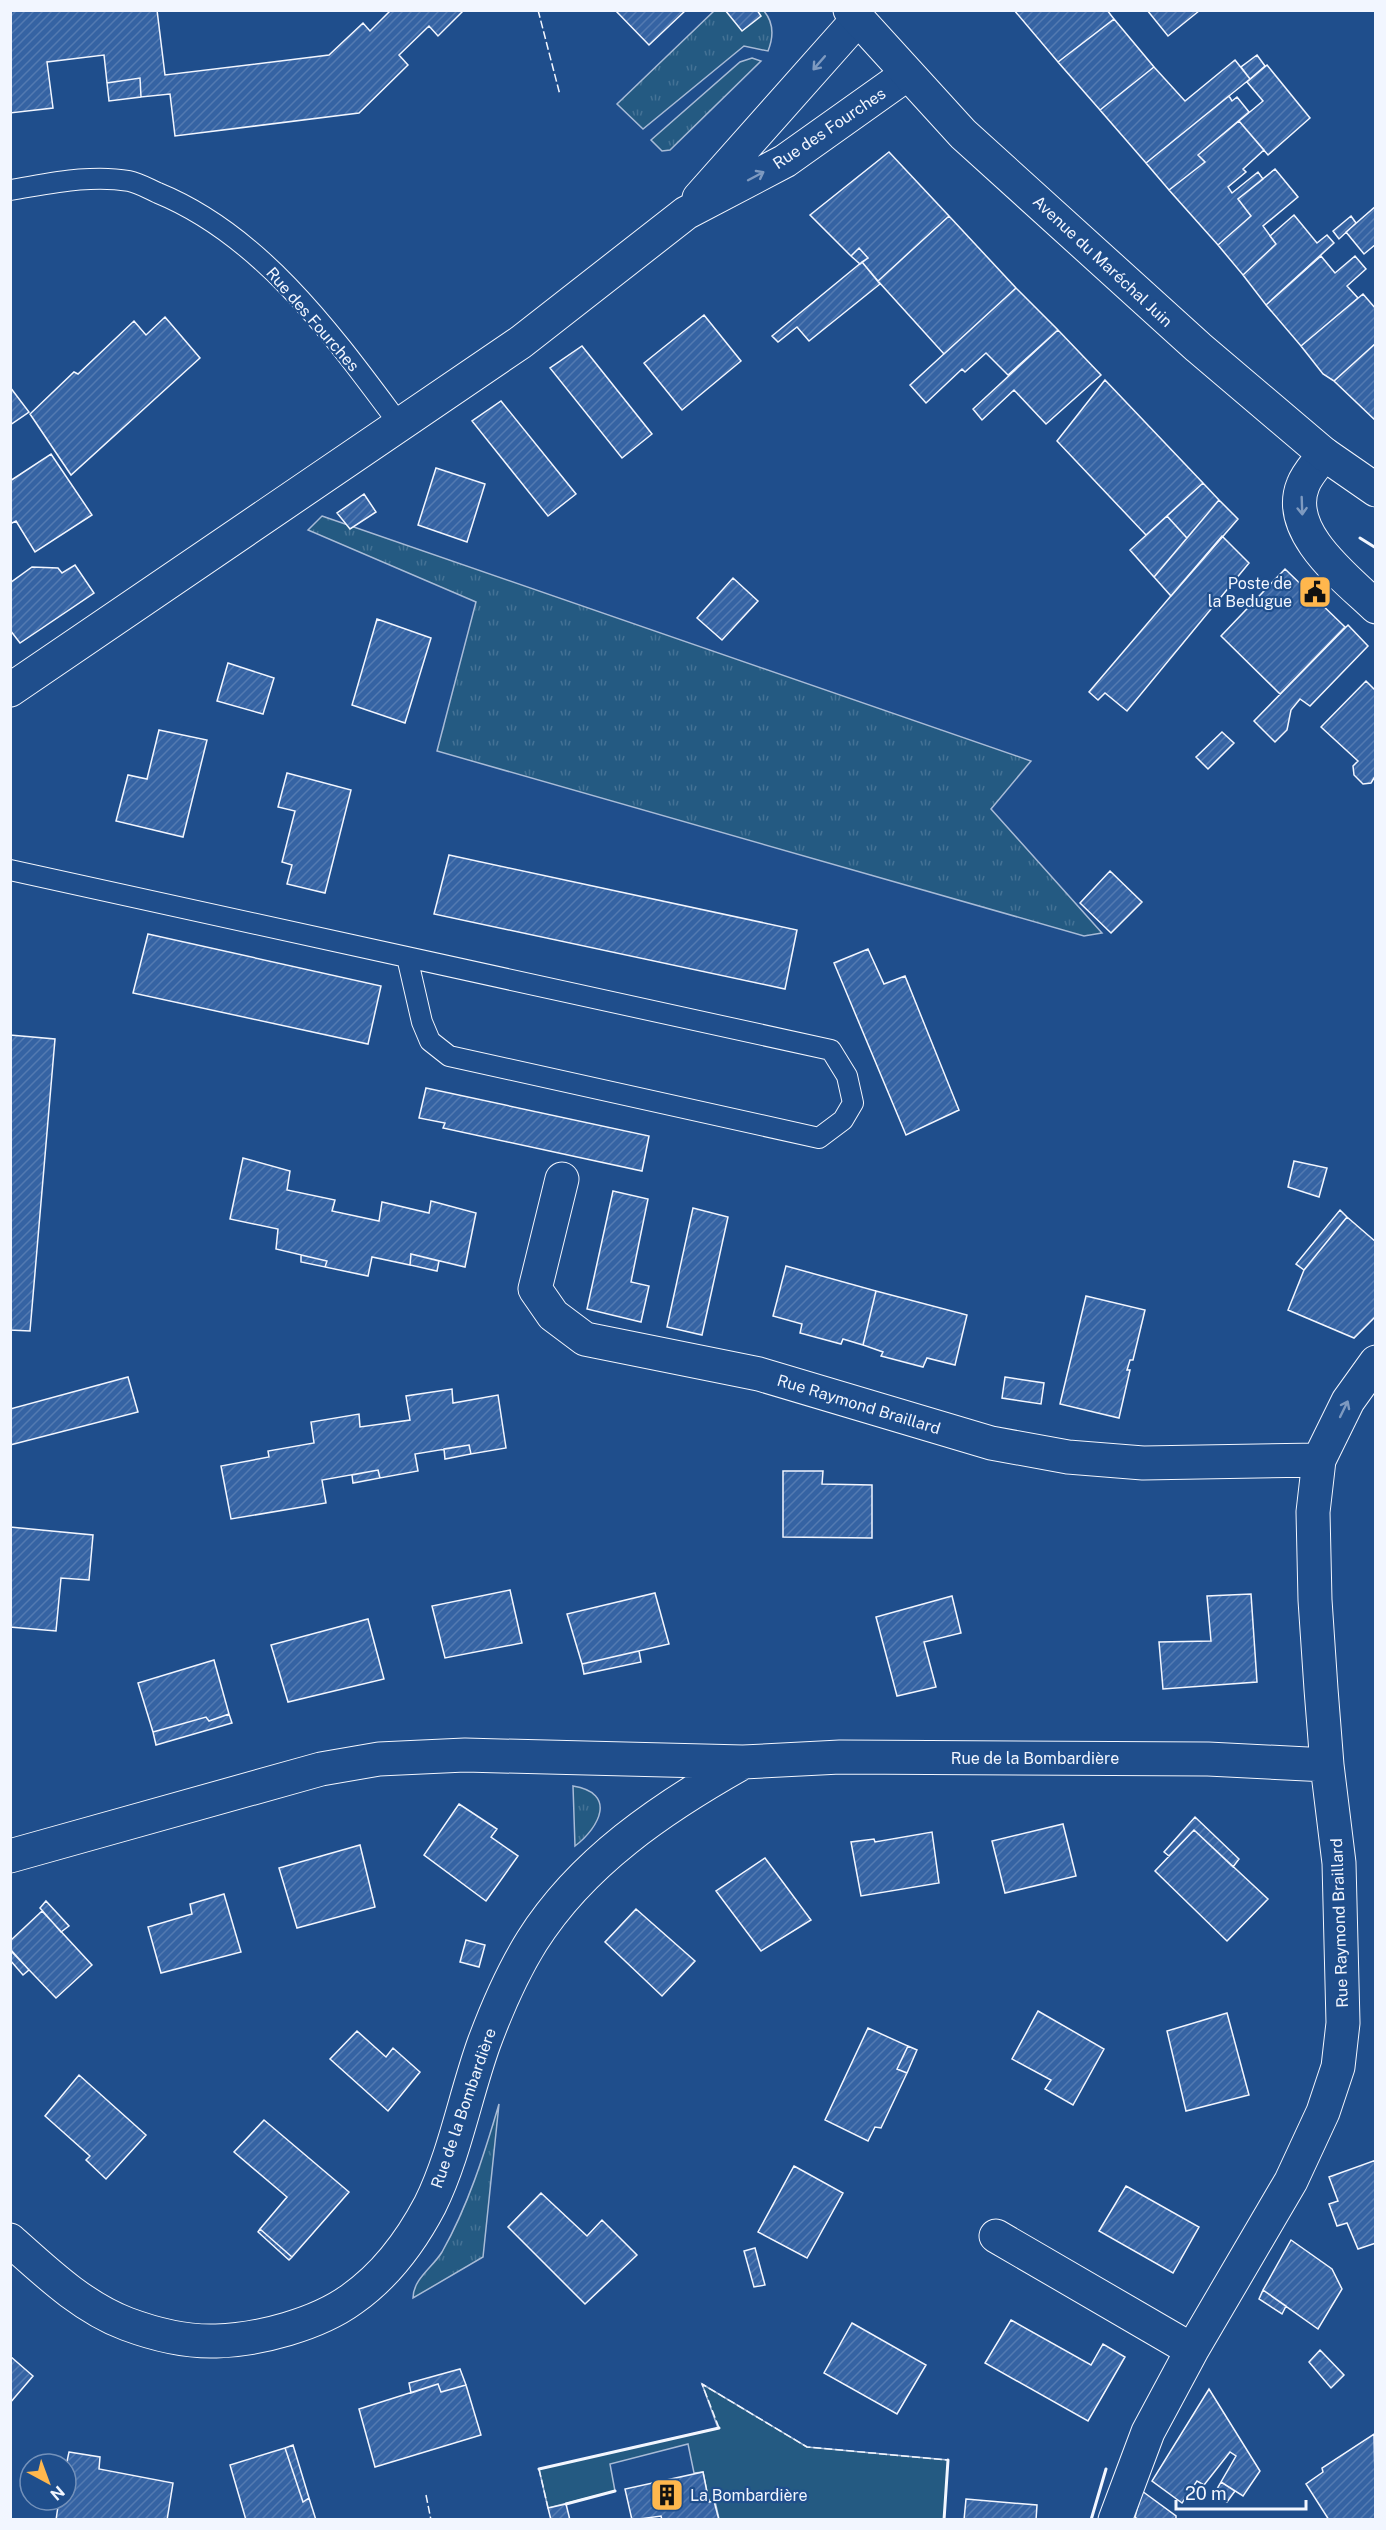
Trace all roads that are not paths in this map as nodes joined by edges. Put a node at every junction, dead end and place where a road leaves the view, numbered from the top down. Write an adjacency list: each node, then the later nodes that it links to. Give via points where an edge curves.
1 (854, 14): 2 (street, Avenue du Maréchal Juin); 4 (street, Rue des Fourches, one-way to 4)
2 (906, 75): 4 (street, Rue des Fourches, one-way to 2, via 785,161); 6 (street, Avenue du Maréchal Juin, via 963,134 1139,294)
3 (10, 190): 5 (lane, Rue des Fourches, via 84,180 130,182 174,199 262,261 311,312)
4 (686, 213): 5 (street, Rue des Fourches, via 520,342)
5 (400, 425): 9 (street, Rue des Fourches)
6 (1324, 454): 7 (street, Avenue du Maréchal Juin); 8 (street, one-way to 8, via 1302,485 1304,527 1328,561)
7 (1376, 490)
8 (1376, 608)
9 (10, 690)
10 (10, 870): 11 (lane)
11 (407, 957): 11 (lane, via 831,1050 847,1076 853,1103 843,1120 819,1138 448,1056 430,1041 422,1022)
12 (562, 1179): 14 (street, Rue Raymond Braillard, via 535,1289 553,1315 585,1339 759,1374 991,1443 1068,1457 1143,1463)
13 (1376, 1362): 14 (street, Rue Raymond Braillard, one-way to 13, via 1348,1401)
14 (1319, 1460): 16 (street, Rue Raymond Braillard, via 1313,1512 1315,1600)
15 (743, 1762): 16 (street, Rue de la Bombardière, via 840,1757 1196,1758); 17 (street, Rue de la Bombardière, via 465,1755 379,1759 321,1769); 19 (street, Rue de la Bombardière, via 684,1796 622,1841 549,1916 500,2003 448,2161 430,2203 412,2238 385,2271 352,2300 312,2321 268,2334 216,2341 172,2337 127,2324 95,2308)
16 (1327, 1765): 20 (street, Rue Raymond Braillard, via 1339,1863 1343,2022 1338,2067 1323,2112 1291,2181)
17 (10, 1856)
18 (996, 2236): 20 (street)
19 (10, 2240)
20 (1192, 2350): 21 (street, Rue Raymond Braillard, via 1148,2432)
21 (1115, 2520)

